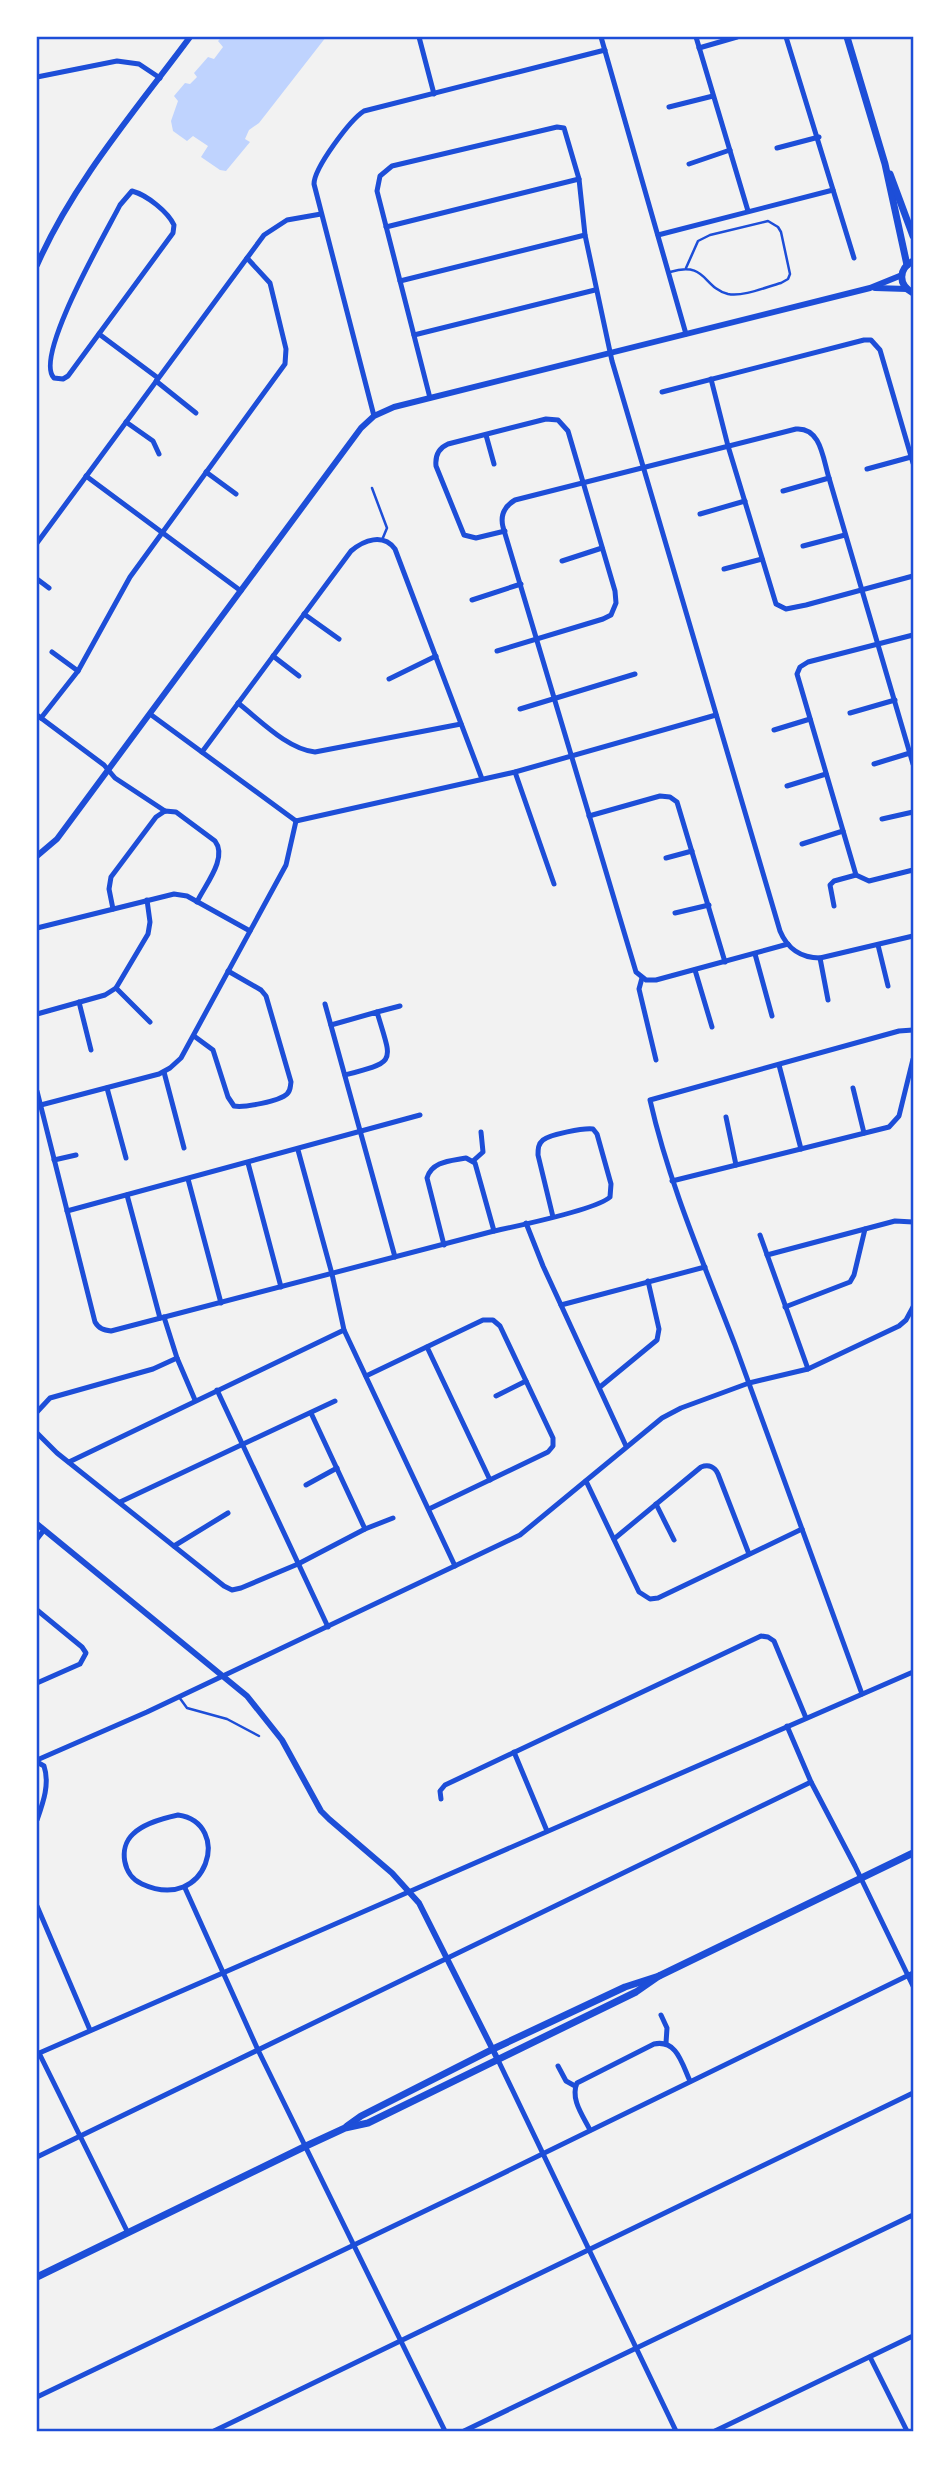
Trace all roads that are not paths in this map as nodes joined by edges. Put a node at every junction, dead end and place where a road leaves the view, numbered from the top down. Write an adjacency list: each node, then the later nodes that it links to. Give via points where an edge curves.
1 (190, 37): 11 (street)
2 (419, 37): 12 (street)
3 (601, 37): 9 (street)
4 (696, 37): 8 (street)
5 (737, 37): 8 (street)
6 (786, 37): 15 (street)
7 (847, 37): 19 (main road)
8 (699, 48): 13 (street)
9 (605, 50): 12 (street); 26 (street)
10 (37, 77): 11 (street, via 117,61 139,64)
11 (160, 78): 31 (street, via 79,187)
12 (434, 94): 23 (street, via 358,115 316,172)
13 (713, 96): 14 (street); 17 (street)
14 (669, 107)
15 (818, 137): 16 (street); 21 (street)
16 (777, 148)
17 (730, 150): 18 (street); 22 (street)
18 (689, 164)
19 (885, 164): 27 (main road); 30 (main road)
20 (579, 179): 24 (street); 24 (street, via 561,127 392,166 380,176 377,186); 25 (street)
21 (833, 190): 22 (street); 29 (street)
22 (748, 211): 26 (street)
23 (321, 214): 28 (street, via 278,225); 48 (street)
24 (386, 227): 35 (street)
25 (585, 235): 35 (street); 37 (street)
26 (658, 235): 33 (street)
27 (913, 236)
28 (247, 258): 44 (street); 57 (street, via 270,283 287,357)
29 (854, 258)
30 (910, 263): 34 (main road)
31 (37, 265)
32 (686, 268): 32 (lane, via 698,241 768,221 778,227 790,274 781,283 730,294); 33 (lane)
33 (668, 272): 40 (street)
34 (902, 275): 36 (street); 38 (main road)
35 (400, 281): 41 (street)
36 (870, 288): 38 (street); 40 (street)
37 (595, 290): 41 (street); 42 (street)
38 (912, 292)
39 (99, 334): 39 (street, via 68,376 52,377 50,360 61,321 120,205 128,194 137,192 173,221 174,230); 44 (street)
40 (686, 334): 42 (street)
41 (414, 335): 46 (street)
42 (612, 353): 46 (street); 55 (street)
43 (711, 379): 45 (street); 51 (street); 53 (street, via 871,340 880,350)
44 (157, 380): 47 (street); 49 (street)
45 (662, 392)
46 (430, 398): 48 (street)
47 (196, 413)
48 (374, 416): 80 (street)
49 (126, 422): 52 (street, via 153,442); 58 (street)
50 (486, 435): 54 (street); 60 (street, via 558,420 568,431); 66 (street, via 445,446 437,455 436,466 464,535 476,538)
51 (728, 446): 55 (street); 59 (street, via 806,429 817,438); 64 (street)
52 (159, 454)
53 (912, 460): 56 (street)
54 (494, 464)
55 (643, 468): 60 (street); 102 (street)
56 (867, 469)
57 (206, 472): 63 (street); 67 (street)
58 (86, 476): 67 (street); 70 (street)
59 (829, 478): 62 (street); 68 (street)
60 (584, 483): 66 (street, via 512,502 502,516); 72 (street)
61 (372, 488): 69 (lane, via 387,528)
62 (783, 491)
63 (236, 494)
64 (744, 501): 65 (street); 73 (street)
65 (700, 514)
66 (505, 531): 78 (street)
67 (162, 532): 80 (street); 92 (street)
68 (845, 535): 71 (street); 81 (street)
69 (385, 540): 83 (street, via 362,543 351,551); 91 (street, via 395,549)
70 (37, 543)
71 (803, 546)
72 (602, 548): 74 (street); 86 (street, via 617,603 611,615)
73 (762, 559): 75 (street); 81 (street, via 774,601 783,608)
74 (562, 561)
75 (724, 569)
76 (913, 576): 81 (street)
77 (37, 579): 79 (street)
78 (520, 584): 82 (street); 86 (street)
79 (49, 588)
80 (241, 591): 101 (street)
81 (862, 591): 87 (street)
82 (471, 600)
83 (304, 614): 85 (street); 90 (street)
84 (913, 635): 87 (street)
85 (339, 639)
86 (537, 640): 88 (street); 96 (street)
87 (877, 643): 97 (street); 104 (street, via 800,667 797,678)
88 (498, 651)
89 (52, 652): 92 (street)
90 (273, 656): 94 (street); 98 (street)
91 (436, 656): 95 (street); 105 (street)
92 (78, 671): 103 (street)
93 (635, 674): 96 (street)
94 (299, 676)
95 (389, 679)
96 (554, 698): 99 (street); 109 (street)
97 (895, 700): 100 (street); 108 (street)
98 (239, 703): 105 (street, via 308,752); 107 (street)
99 (520, 709)
100 (850, 713)
101 (150, 714): 107 (street); 112 (street)
102 (716, 715): 109 (street); 139 (street, via 780,931)
103 (39, 717): 112 (street)
104 (810, 719): 106 (street); 114 (street)
105 (461, 724): 115 (street)
106 (774, 730)
107 (202, 752): 121 (street)
108 (910, 753): 110 (street); 111 (street)
109 (572, 757): 113 (street); 119 (street)
110 (874, 764)
111 (913, 764)
112 (107, 771): 117 (street); 125 (street, via 57,839)
113 (515, 772): 115 (street); 129 (street)
114 (826, 774): 116 (street); 122 (street)
115 (482, 779): 121 (street)
116 (787, 786)
117 (165, 811): 131 (street, via 176,812 219,846 219,859); 134 (street, via 111,877)
118 (913, 812): 120 (street)
119 (589, 816): 124 (street, via 670,797 679,806); 146 (street, via 634,968)
120 (882, 819)
121 (296, 821): 137 (street, via 289,858)
122 (843, 831): 123 (street); 128 (street)
123 (802, 844)
124 (692, 851): 126 (street); 132 (street)
125 (37, 856)
126 (666, 858)
127 (913, 870): 128 (street, via 869,881)
128 (856, 875): 133 (street, via 830,885)
129 (554, 884)
130 (146, 900): 131 (street, via 178,894); 134 (street); 148 (street, via 148,934)
131 (197, 902): 137 (street)
132 (709, 905): 135 (street); 143 (street)
133 (834, 906)
134 (113, 909): 136 (street)
135 (675, 913)
136 (37, 929)
137 (250, 930): 145 (street)
138 (913, 936): 140 (street)
139 (788, 944): 141 (street); 142 (street, via 801,954)
140 (878, 945): 142 (street); 147 (street)
141 (755, 954): 143 (street); 155 (street)
142 (820, 958): 149 (street)
143 (725, 962): 144 (street)
144 (695, 970): 146 (street, via 656,980); 158 (street)
145 (229, 971): 160 (street); 160 (street, via 266,996 291,1082 288,1093 234,1106 214,1050)
146 (642, 978): 163 (street, via 639,989)
147 (888, 986)
148 (117, 988): 150 (street); 156 (street)
149 (828, 1000)
150 (79, 1002): 154 (street); 161 (street)
151 (325, 1004): 157 (street)
152 (400, 1006): 153 (street)
153 (377, 1012): 157 (street); 166 (street, via 387,1058 379,1066)
154 (37, 1014)
155 (772, 1016)
156 (150, 1023)
157 (331, 1025): 166 (street)
158 (712, 1027)
159 (913, 1030): 164 (street)
160 (194, 1036): 165 (street, via 181,1058)
161 (92, 1050)
162 (913, 1059): 175 (street, via 895,1122)
163 (656, 1060)
164 (779, 1065): 177 (street); 186 (street, via 650,1100)
165 (164, 1072): 167 (street); 176 (street)
166 (345, 1075): 174 (street)
167 (107, 1088): 170 (street); 180 (street)
168 (853, 1088): 175 (street)
169 (37, 1091): 170 (street)
170 (39, 1106): 181 (street)
171 (420, 1115): 174 (street)
172 (726, 1117): 184 (street)
173 (481, 1132): 182 (street, via 484,1149)
174 (361, 1133): 178 (street); 197 (street)
175 (864, 1133): 177 (street)
176 (184, 1148)
177 (801, 1149): 184 (street)
178 (298, 1150): 183 (street); 199 (street)
179 (76, 1155): 181 (street)
180 (126, 1158)
181 (54, 1160): 188 (street)
182 (473, 1161): 193 (street); 195 (street, via 466,1158 438,1164 428,1174)
183 (248, 1163): 185 (street); 201 (street)
184 (736, 1165): 186 (street)
185 (188, 1179): 187 (street); 202 (street)
186 (672, 1181): 198 (street)
187 (127, 1195): 188 (street); 206 (street)
188 (67, 1211): 206 (street, via 98,1326 111,1331)
189 (553, 1216): 189 (street, via 539,1146 545,1138 593,1129 611,1184 610,1198); 191 (street)
190 (913, 1222): 192 (street, via 895,1221)
191 (526, 1223): 193 (street); 203 (street)
192 (865, 1229): 196 (street); 204 (street, via 850,1282)
193 (494, 1231): 195 (street)
194 (760, 1235): 196 (street)
195 (444, 1245): 197 (street)
196 (766, 1255): 204 (street)
197 (395, 1257): 199 (street)
198 (705, 1267): 200 (street); 213 (street)
199 (332, 1274): 201 (street); 207 (street)
200 (648, 1281): 203 (street); 214 (street, via 659,1329 657,1340)
201 (281, 1287): 202 (street)
202 (221, 1303): 206 (street)
203 (561, 1305): 214 (street)
204 (785, 1307): 210 (street)
205 (913, 1307): 210 (street, via 899,1326)
206 (162, 1318): 209 (street)
207 (344, 1330): 211 (street); 215 (street)
208 (427, 1348): 211 (street); 212 (street, via 483,1320 493,1320); 226 (street)
209 (177, 1358): 217 (street); 219 (street, via 50,1398)
210 (808, 1369): 213 (street)
211 (366, 1376): 231 (street)
212 (526, 1381): 216 (street); 226 (street, via 553,1446)
213 (749, 1383): 223 (street, via 681,1408); 236 (street)
214 (600, 1387): 223 (street)
215 (217, 1390): 217 (street); 222 (street)
216 (496, 1396)
217 (195, 1400): 224 (street)
218 (335, 1401): 220 (street)
219 (37, 1412)
220 (311, 1413): 222 (street); 225 (street)
221 (37, 1434): 224 (street)
222 (242, 1444): 229 (street); 243 (street)
223 (626, 1446): 227 (street)
224 (69, 1462): 229 (street)
225 (337, 1468): 228 (street); 235 (street)
226 (490, 1480): 231 (street)
227 (586, 1481): 239 (street); 244 (street, via 520,1535)
228 (306, 1485)
229 (120, 1502): 241 (street)
230 (656, 1504): 239 (street); 240 (street); 242 (street, via 701,1467 711,1466 719,1474)
231 (429, 1509): 244 (street)
232 (228, 1513): 241 (street)
233 (393, 1518): 235 (street)
234 (37, 1524): 237 (street)
235 (365, 1529): 243 (street)
236 (802, 1529): 242 (street); 250 (street)
237 (44, 1530): 238 (street); 248 (street)
238 (37, 1538)
239 (614, 1539): 242 (street, via 639,1592 650,1599)
240 (674, 1540)
241 (174, 1546): 243 (street, via 232,1590)
242 (749, 1554)
243 (298, 1564): 246 (street)
244 (455, 1566): 246 (street)
245 (38, 1614): 249 (street, via 82,1647 85,1657 80,1664)
246 (328, 1627): 248 (street)
247 (913, 1672): 250 (street)
248 (224, 1676): 251 (street); 264 (street, via 271,1724 329,1819)
249 (37, 1683)
250 (862, 1694): 252 (street)
251 (179, 1697): 254 (lane, via 187,1708 227,1719); 256 (street)
252 (806, 1718): 253 (street); 255 (street, via 774,1641 761,1636)
253 (787, 1726): 257 (street); 260 (street)
254 (259, 1736)
255 (514, 1752): 258 (street, via 445,1785); 260 (street)
256 (37, 1761): 259 (street, via 47,1774)
257 (811, 1782): 262 (street); 266 (street)
258 (441, 1799)
259 (37, 1820)
260 (547, 1831): 264 (street)
261 (913, 1853): 262 (main road)
262 (861, 1878): 268 (street); 269 (main road)
263 (186, 1888): 263 (street, via 157,1888 132,1879 125,1865 132,1835 178,1815 190,1817 200,1826 208,1841 206,1860); 267 (street)
264 (410, 1891): 266 (street); 267 (street)
265 (37, 1906): 272 (street)
266 (447, 1958): 274 (street); 275 (street)
267 (222, 1973): 272 (street); 275 (street)
268 (911, 1974): 270 (street); 279 (street)
269 (659, 1976): 274 (main road, via 625,1987); 277 (main road, via 636,1992)
270 (913, 1986)
271 (661, 2015): 273 (street, via 667,2028)
272 (90, 2030): 276 (street)
273 (666, 2043): 279 (street, via 674,2049); 280 (street, via 654,2044)
274 (493, 2049): 277 (street); 282 (main road)
275 (258, 2050): 284 (street); 285 (street)
276 (38, 2053): 284 (street)
277 (498, 2060): 282 (main road, via 368,2123); 286 (street)
278 (558, 2066): 280 (street, via 566,2081)
279 (690, 2081): 283 (street)
280 (575, 2086): 283 (street, via 575,2098)
281 (913, 2094): 291 (street)
282 (345, 2128): 285 (main road)
283 (590, 2130): 286 (street)
284 (80, 2137): 287 (street); 289 (street)
285 (306, 2146): 289 (main road); 290 (street)
286 (542, 2154): 290 (street); 291 (street)
287 (37, 2157)
288 (913, 2215): 295 (street)
289 (128, 2233): 292 (main road)
290 (354, 2245): 294 (street); 297 (street)
291 (589, 2250): 294 (street); 295 (street)
292 (37, 2277)
293 (913, 2336): 296 (street)
294 (401, 2342): 298 (street); 299 (street)
295 (636, 2349): 300 (street); 301 (street)
296 (870, 2357): 302 (street); 303 (street)
297 (37, 2397)
298 (214, 2431)
299 (445, 2431)
300 (464, 2431)
301 (676, 2431)
302 (715, 2431)
303 (907, 2431)

